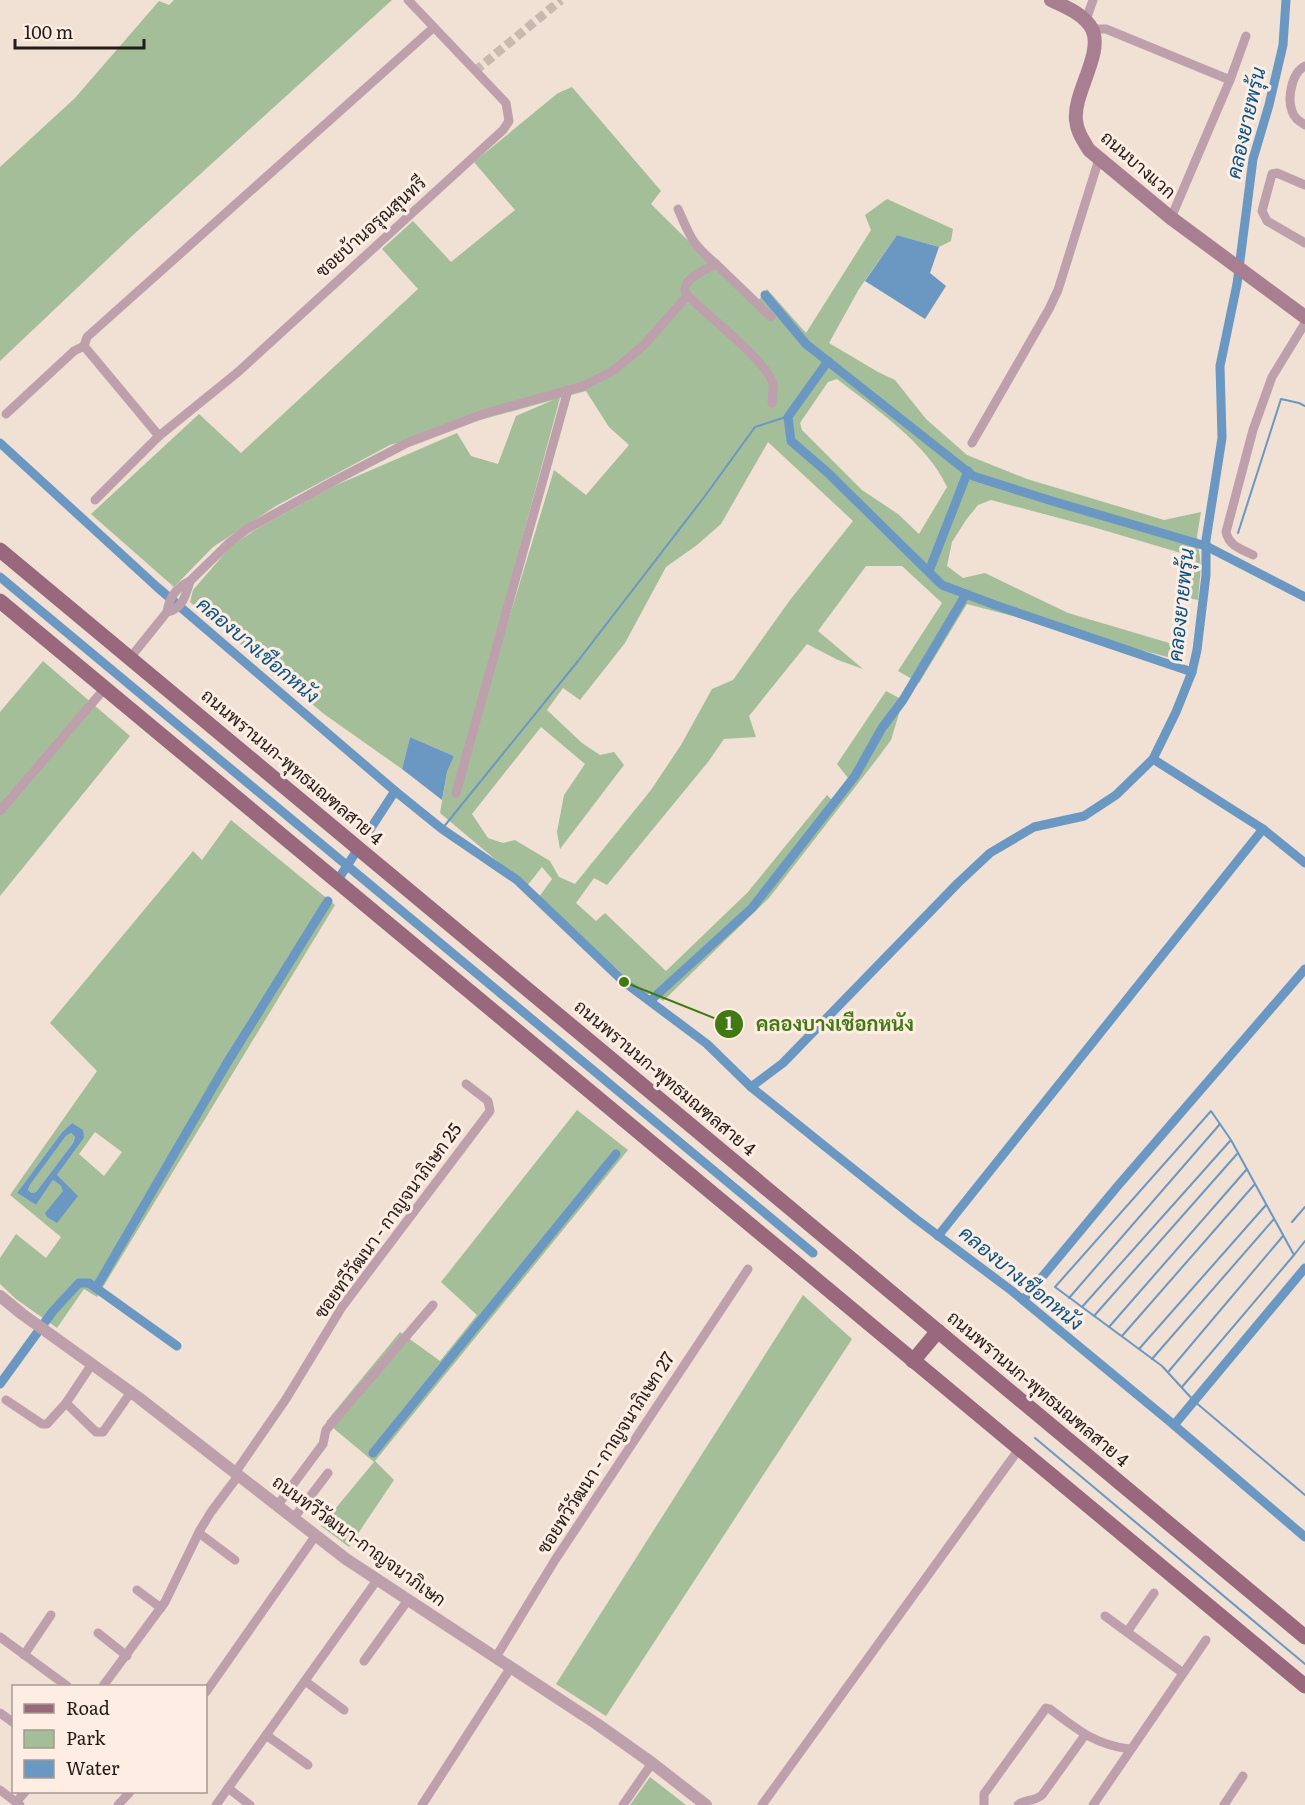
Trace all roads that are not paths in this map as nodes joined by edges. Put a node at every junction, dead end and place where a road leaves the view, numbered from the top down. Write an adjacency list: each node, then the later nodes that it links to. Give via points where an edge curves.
1 (408, 0): 5 (street, ซอยบ้านอรุณสุนทรี)
2 (1051, 0): 4 (main road, via 1076,12)
3 (1093, 0): 4 (street)
4 (1089, 25): 8 (street); 10 (main road, ถนนบางแวก, via 1095,37 1093,52 1076,106 1076,121 1089,150)
5 (433, 28): 20 (street, via 100,323); 24 (street, ซอยบ้านอรุณสุนทรี, via 506,103 509,121 503,130 238,372)
6 (1246, 36): 8 (street)
7 (1305, 66): 9 (street, via 1295,76 1291,109)
8 (1230, 80): 13 (street)
9 (1305, 124)
10 (1099, 159): 13 (main road, ถนนบางแวก); 25 (street, via 1058,290)
11 (1305, 185): 14 (street, via 1272,174 1262,211 1267,221)
12 (678, 209): 15 (street, via 689,237)
13 (1171, 218): 18 (main road, ถนนบางแวก)
14 (1305, 243)
15 (716, 264): 16 (street, via 686,284); 17 (street)
16 (687, 296): 21 (street, via 629,358 596,381); 22 (street, via 768,374 773,385)
17 (771, 317)
18 (1305, 317)
19 (1305, 323): 28 (street, via 1272,377 1253,430 1226,532 1234,546)
20 (84, 345): 23 (street); 24 (street)
21 (568, 390): 30 (street, via 483,414 406,443 247,529 187,585 182,603 169,610); 32 (street)
22 (772, 403)
23 (6, 414)
24 (159, 436): 26 (street, ซอยบ้านอรุณสุนทรี)
25 (972, 442)
26 (94, 500)
27 (0, 549): 30 (main road, ถนนพรานนก-พุทธมณฑลสาย 4)
28 (1253, 555)
29 (0, 601): 31 (main road)
30 (130, 658): 38 (main road, ถนนพรานนก-พุทธมณฑลสาย 4)
31 (105, 688): 33 (street); 39 (main road)
32 (456, 793)
33 (0, 811)
34 (466, 1084): 46 (street, ซอยทวีวัฒนา - กาญจนาภิเษก 25, via 488,1101 490,1111 342,1307)
35 (748, 1269): 66 (street, ซอยทวีวัฒนา - กาญจนาภิเษก 27, via 555,1560)
36 (0, 1296): 40 (street, ถนนทวีวัฒนา-กาญจนาภิเษก)
37 (433, 1305): 47 (street, via 326,1430 323,1444)
38 (938, 1331): 39 (main road); 62 (main road, ถนนพรานนก-พุทธมณฑลสาย 4)
39 (914, 1361): 44 (main road)
40 (93, 1364): 41 (street, ถนนทวีวัฒนา-กาญจนาภิเษก); 43 (street)
41 (131, 1392): 43 (street, via 100,1433); 46 (street, ถนนทวีวัฒนา-กาญจนาภิเษก)
42 (6, 1400): 43 (street, via 42,1424 51,1422)
43 (66, 1403)
44 (1019, 1449): 73 (main road); 92 (street)
45 (328, 1473): 48 (street)
46 (236, 1474): 47 (street, ถนนทวีวัฒนา-กาญจนาภิเษก); 49 (street, ซอยทวีวัฒนา - กาญจนาภิเษก 25)
47 (277, 1506): 48 (street, ถนนทวีวัฒนา-กาญจนาภิเษก)
48 (293, 1519): 50 (street, ถนนทวีวัฒนา-กาญจนาภิเษก)
49 (199, 1533): 51 (street); 56 (street, ซอยทวีวัฒนา - กาญจนาภิเษก 25)
50 (316, 1535): 52 (street, ถนนทวีวัฒนา-กาญจนาภิเษก); 74 (street)
51 (235, 1560)
52 (377, 1580): 55 (street, ถนนทวีวัฒนา-กาญจนาภิเษก); 70 (street)
53 (137, 1590): 56 (street)
54 (1154, 1593): 59 (street)
55 (408, 1600): 66 (street, ถนนทวีวัฒนา-กาญจนาภิเษก); 67 (street)
56 (161, 1608): 65 (street, ซอยทวีวัฒนา - กาญจนาภิเษก 25)
57 (51, 1615): 64 (street)
58 (1105, 1616): 59 (street)
59 (1126, 1632): 69 (street)
60 (98, 1633): 65 (street)
61 (0, 1637): 64 (street)
62 (1305, 1637)
63 (1206, 1640): 69 (street)
64 (24, 1655): 71 (street)
65 (127, 1656): 72 (street, ซอยทวีวัฒนา - กาญจนาภิเษก 25)
66 (496, 1658): 68 (street, ถนนทวีวัฒนา-กาญจนาภิเษก)
67 (364, 1661)
68 (511, 1667): 79 (street, ถนนทวีวัฒนา-กาญจนาภิเษก); 89 (street)
69 (1184, 1673): 78 (street)
70 (305, 1681): 75 (street); 76 (street)
71 (66, 1685)
72 (105, 1685)
73 (1305, 1686)
74 (207, 1691)
75 (344, 1710)
76 (266, 1735): 80 (street); 82 (street)
77 (1084, 1735): 78 (street, via 1105,1745); 93 (street, via 1046,1708 984,1794); 94 (street, via 1042,1795)
78 (1130, 1749): 95 (street)
79 (652, 1763): 90 (street); 91 (street, ถนนทวีวัฒนา-กาญจนาภิเษก)
80 (308, 1765)
81 (1243, 1776): 96 (street)
82 (228, 1788): 87 (street); 88 (street)
83 (0, 1790): 85 (street)
84 (128, 1793): 86 (street)
85 (18, 1804)
86 (119, 1805)
87 (216, 1805)
88 (250, 1805)
89 (422, 1805)
90 (623, 1805)
91 (706, 1805)
92 (762, 1805)
93 (984, 1805)
94 (1018, 1805)
95 (1093, 1805)
96 (1224, 1805)

